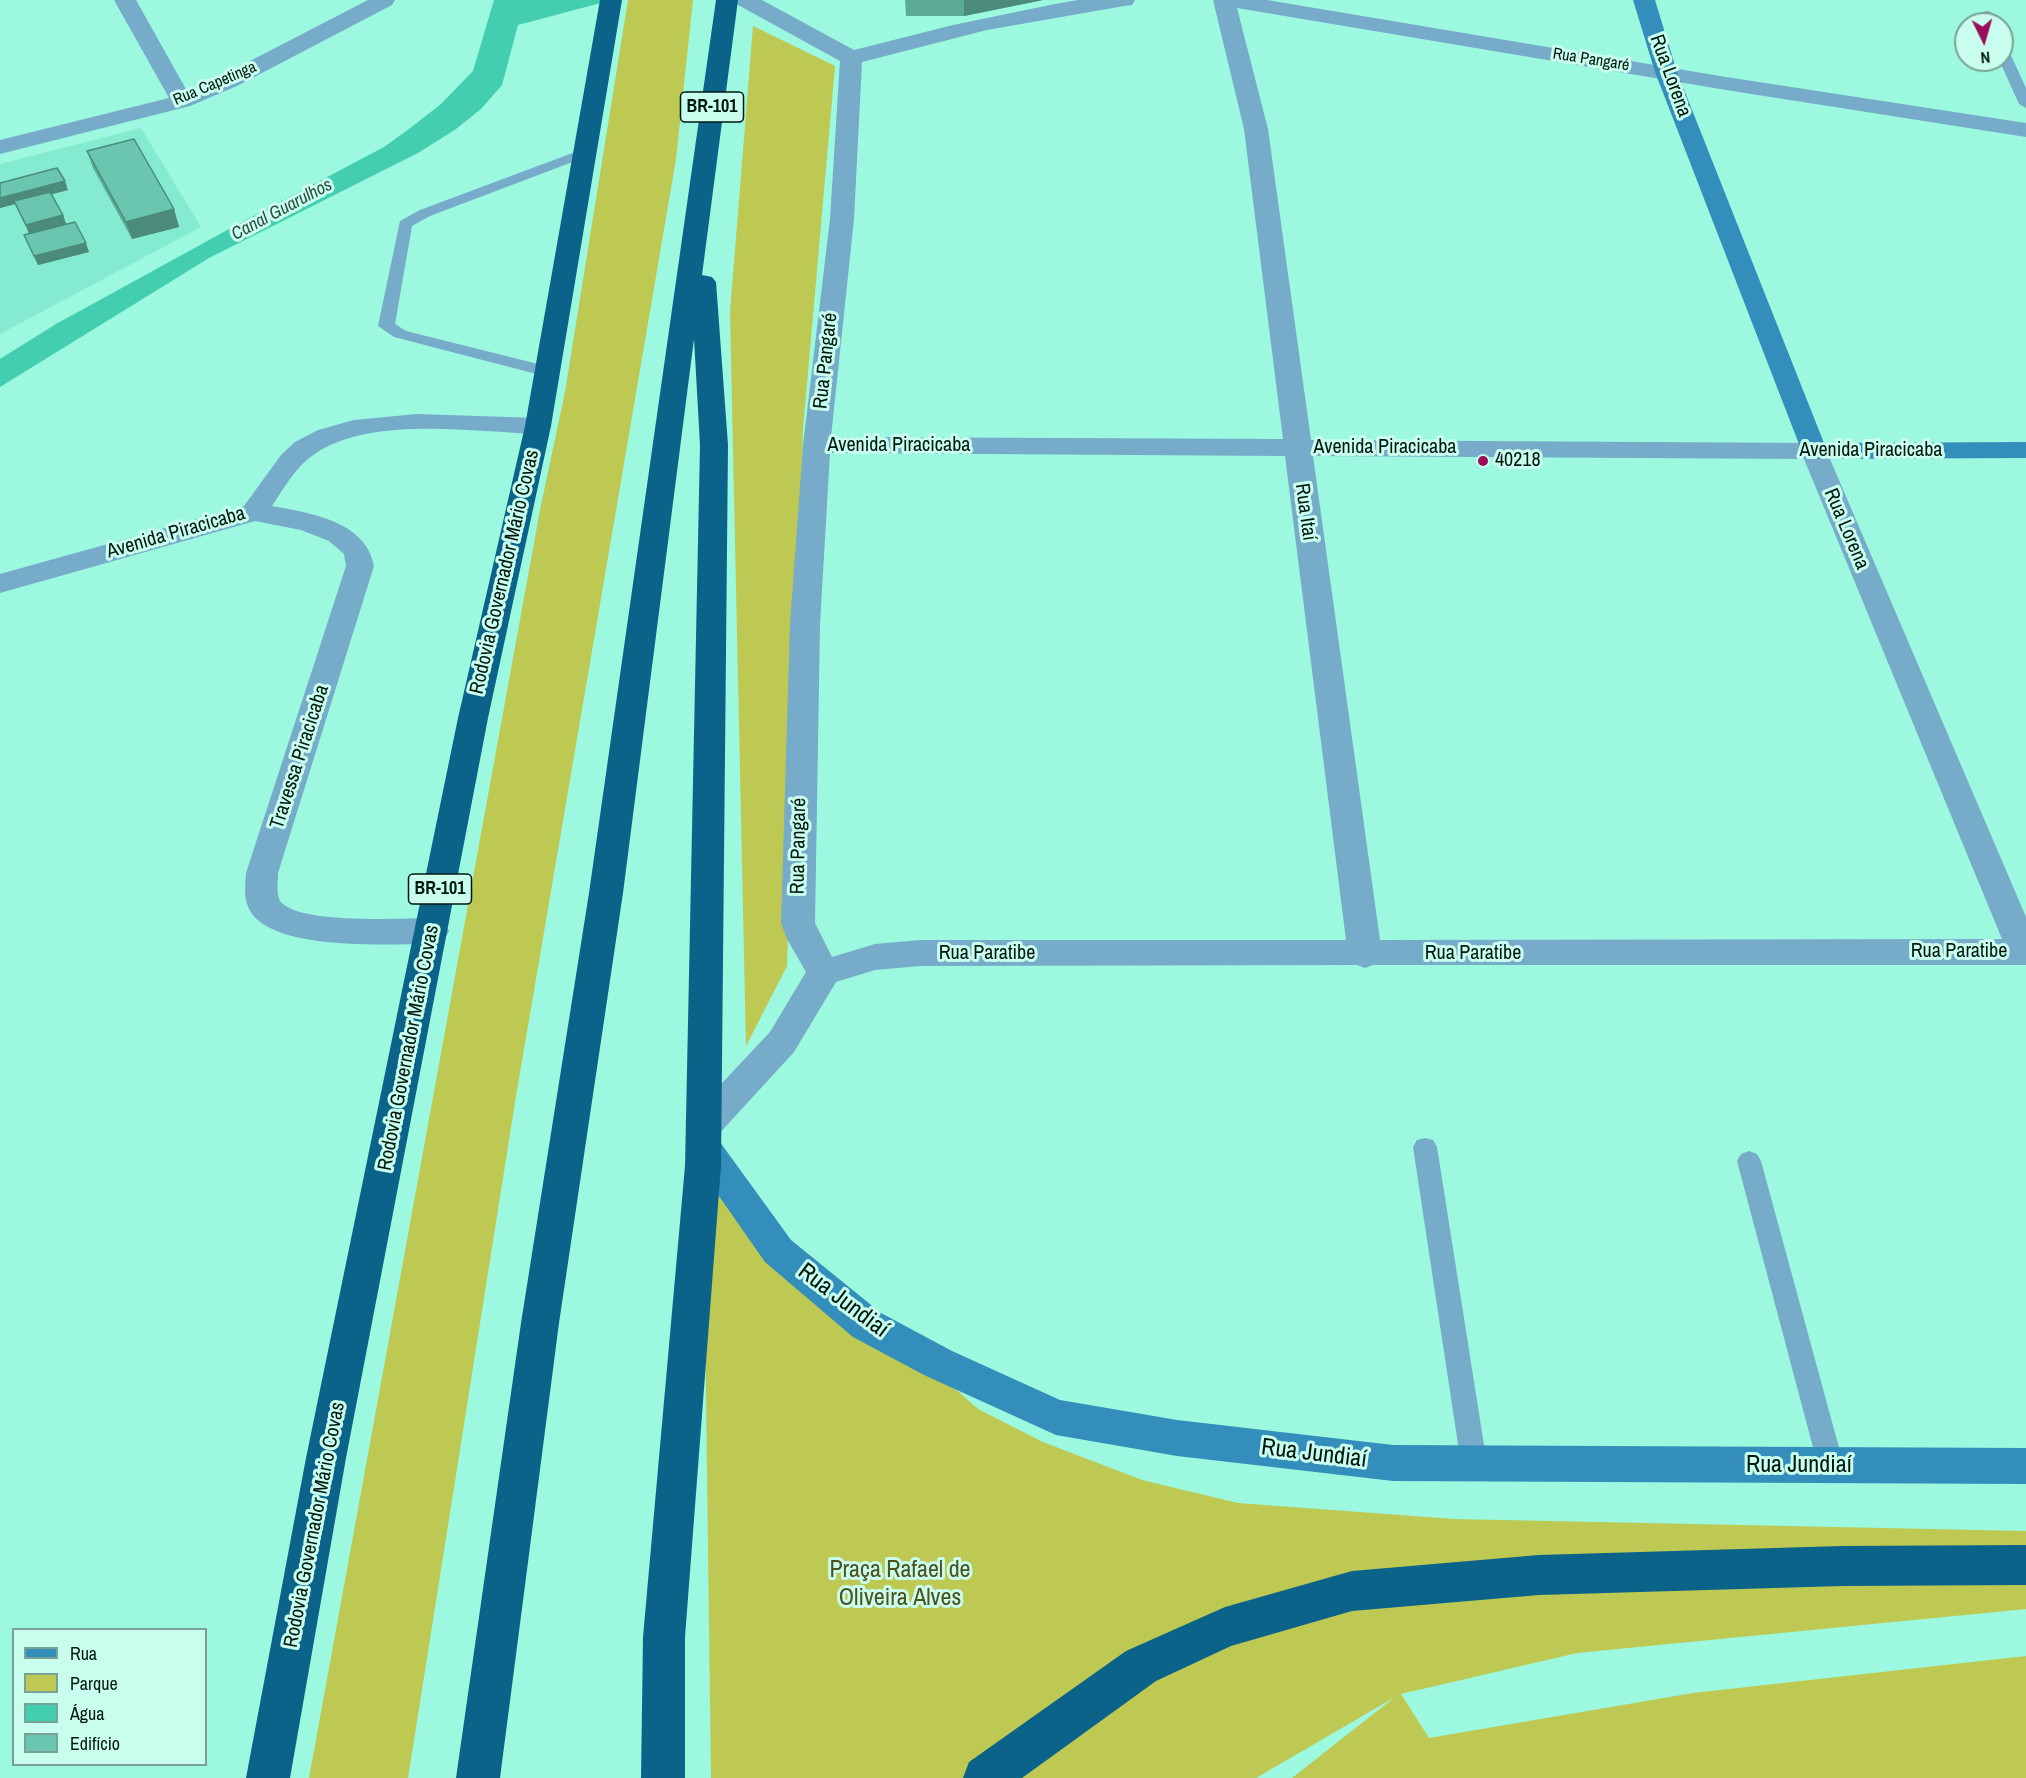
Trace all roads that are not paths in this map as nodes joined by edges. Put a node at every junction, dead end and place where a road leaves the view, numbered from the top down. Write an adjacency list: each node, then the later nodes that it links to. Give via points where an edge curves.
1 (125, 0): 12 (street)
2 (384, 0): 12 (street, Rua Capetinga, via 229,81)
3 (611, 0): 16 (highway, Rodovia Governador Mário Covas / BR-101)
4 (727, 0): 17 (highway, BR-101)
5 (746, 0): 9 (street)
6 (1124, 0): 9 (street, via 957,29)
7 (1226, 0): 10 (street, Rua Pangaré); 21 (street, Rua Itaí, via 1256,129)
8 (1644, 0): 10 (street, Rua Lorena)
9 (851, 58): 20 (street, Rua Pangaré, via 842,219)
10 (1666, 72): 14 (street, Rua Pangaré, via 1790,96); 23 (street, Rua Lorena)
11 (2012, 72): 13 (lane)
12 (182, 100): 15 (street, Rua Capetinga)
13 (2026, 104)
14 (2026, 130)
15 (0, 147)
16 (586, 152): 18 (highway, Rodovia Governador Mário Covas / BR-101); 18 (lane, via 405,224 386,326 400,334)
17 (698, 215): 30 (highway, via 714,445); 38 (highway, BR-101, via 593,985 540,1323)
18 (548, 372): 19 (highway, Rodovia Governador Mário Covas / BR-101)
19 (538, 426): 24 (street, Avenida Piracicaba, via 417,423 331,434 304,448); 26 (highway, Rodovia Governador Mário Covas / BR-101, via 473,718)
20 (817, 445): 21 (street, Avenida Piracicaba); 29 (street, Rua Pangaré, via 805,624 798,923)
21 (1297, 448): 23 (street, Avenida Piracicaba); 28 (street, Rua Itaí)
22 (2026, 450): 23 (street, Avenida Piracicaba)
23 (1814, 451): 27 (street, Rua Lorena)
24 (254, 512): 25 (street, Avenida Piracicaba); 26 (street, Travessa Piracicaba, via 314,523 358,552 360,566 262,873 263,903 287,923 320,929)
25 (0, 584)
26 (432, 931): 37 (highway, Rodovia Governador Mário Covas / BR-101)
27 (2025, 952): 28 (street, Rua Paratibe)
28 (1365, 955): 29 (street, Rua Paratibe, via 920,953 875,957)
29 (824, 972): 30 (street, via 782,1042)
30 (704, 1138): 33 (street, Rua Jundiaí, via 778,1251 867,1325 938,1363 1056,1416 1177,1438 1371,1461); 39 (highway, via 664,1637)
31 (1425, 1147): 33 (lane)
32 (1749, 1161): 34 (lane)
33 (1474, 1464): 34 (street, Rua Jundiaí)
34 (1831, 1466): 35 (street, Rua Jundiaí)
35 (2026, 1466)
36 (2026, 1565): 40 (highway, via 1539,1575 1352,1591 1225,1627 1141,1666)
37 (268, 1778)
38 (478, 1778)
39 (663, 1778)
40 (985, 1778)

